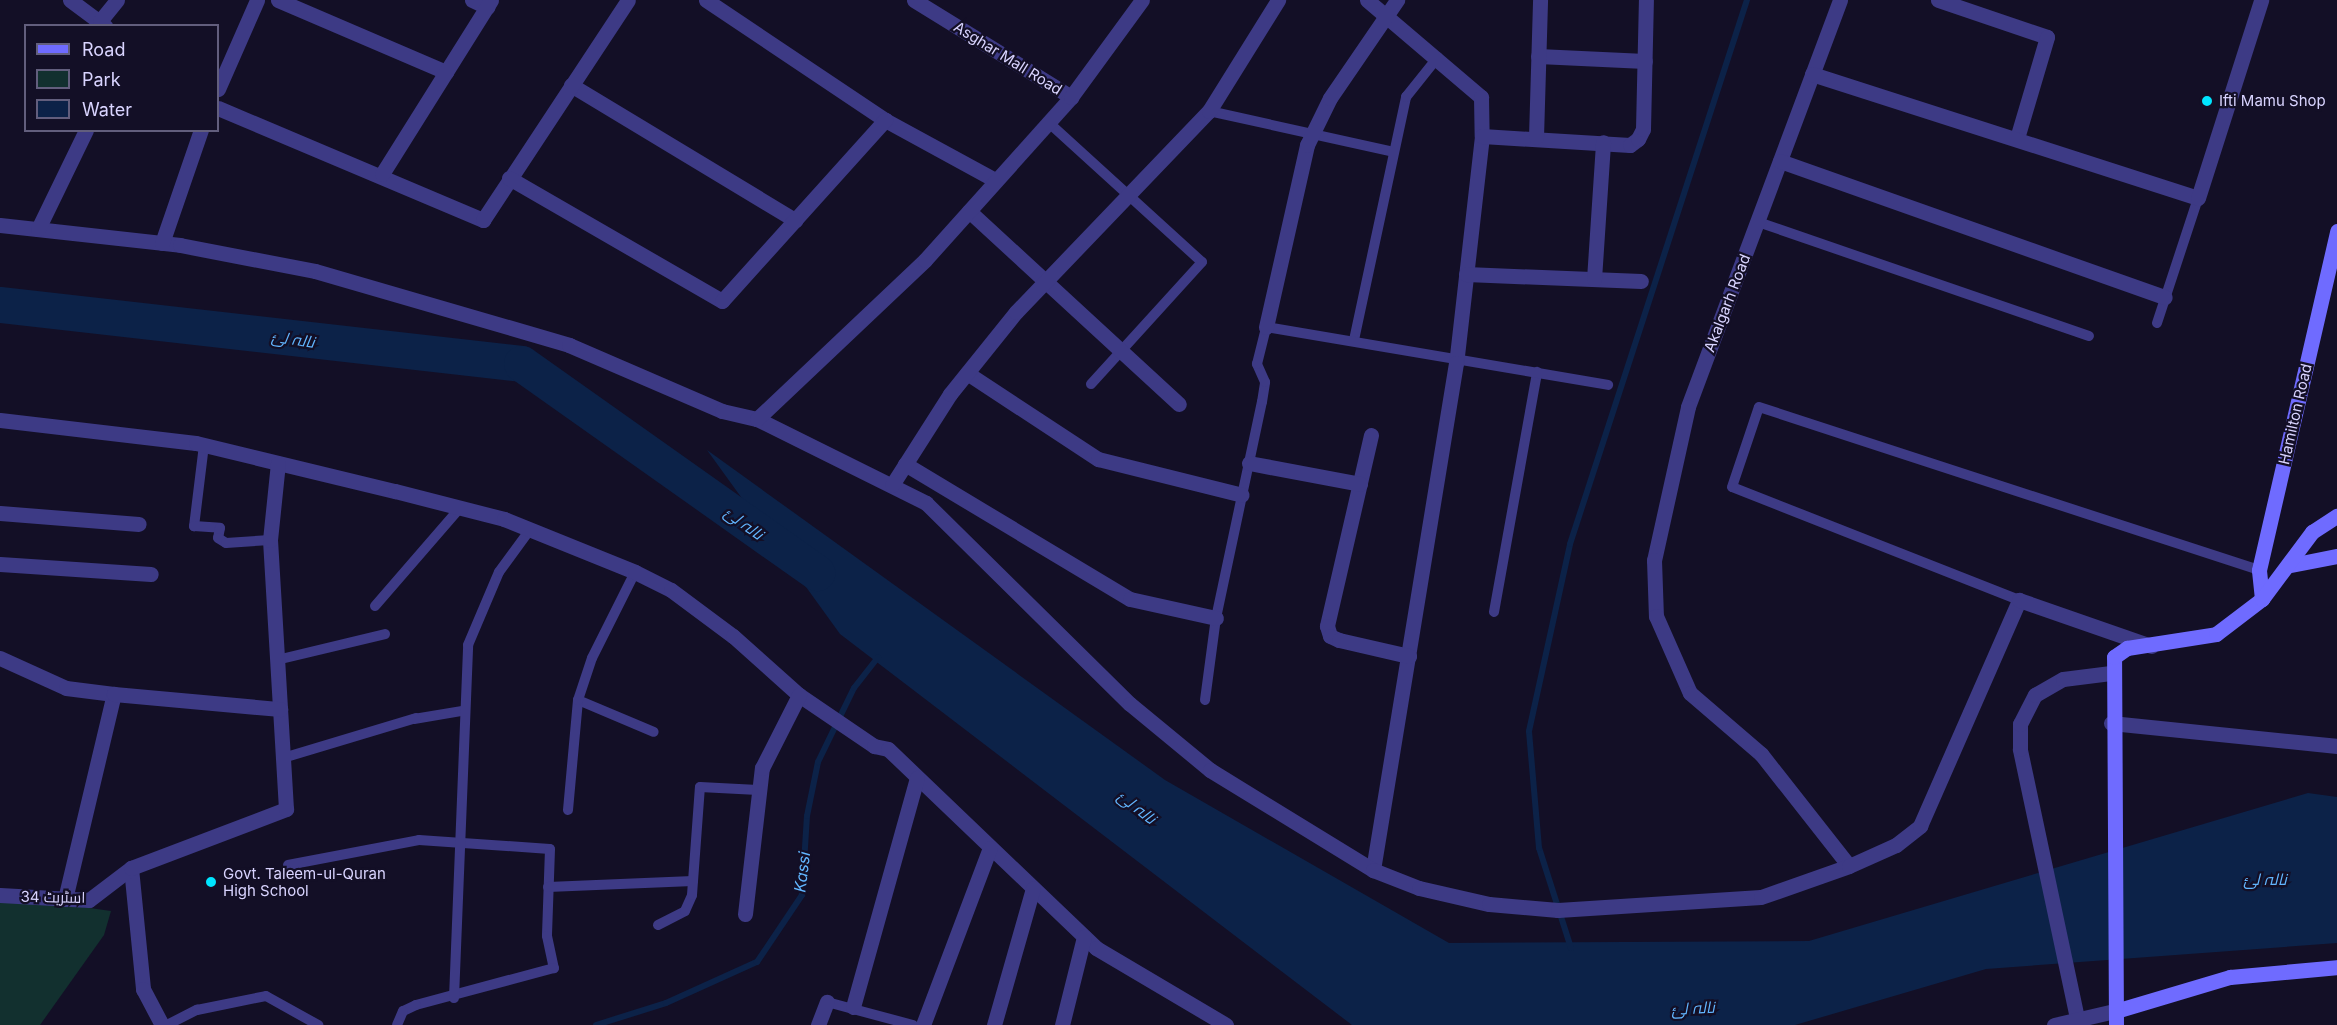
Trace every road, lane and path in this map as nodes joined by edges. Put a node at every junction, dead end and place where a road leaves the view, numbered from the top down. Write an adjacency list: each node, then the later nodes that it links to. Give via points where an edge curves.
1 (70, 0): 20 (street)
2 (117, 0): 20 (street)
3 (257, 0): 27 (street)
4 (278, 0): 24 (street)
5 (471, 0): 18 (street)
6 (628, 0): 26 (street)
7 (706, 0): 31 (street)
8 (914, 0): 28 (street, Asghar Mall Road)
9 (1142, 0): 28 (street)
10 (1278, 0): 30 (street)
11 (1367, 0): 19 (street)
12 (1397, 0): 19 (street)
13 (1540, 0): 21 (street)
14 (1646, 0): 23 (street)
15 (1840, 0): 25 (street, Akalgarh Road)
16 (1938, 0): 38 (street, via 2047,37)
17 (2261, 0): 46 (street)
18 (489, 3): 24 (street)
19 (1389, 14): 22 (street); 35 (street)
20 (103, 23)
21 (1538, 56): 23 (street); 37 (street)
22 (1438, 57): 36 (street, via 1481,97); 40 (lane, via 1406,97)
23 (1645, 61): 39 (street, via 1643,129 1630,145)
24 (446, 72): 42 (street)
25 (1812, 74): 38 (street); 41 (street, Akalgarh Road)
26 (571, 85): 43 (street); 48 (street)
27 (219, 87)
28 (1071, 97): 32 (street)
29 (219, 108): 42 (street)
30 (1209, 111): 35 (lane); 45 (street)
31 (885, 120): 44 (street); 48 (street)
32 (1048, 122): 44 (street); 45 (lane)
33 (85, 132): 51 (street)
34 (200, 132): 53 (street)
35 (1312, 134): 40 (lane); 60 (street)
36 (1482, 136): 37 (street); 54 (street)
37 (1536, 137): 39 (street)
38 (2017, 138): 46 (street)
39 (1603, 142): 55 (street)
40 (1394, 152): 62 (lane)
41 (1780, 161): 49 (street, Akalgarh Road); 58 (street)
42 (382, 174): 43 (street, via 483,220)
43 (509, 178): 48 (street, via 722,302)
44 (995, 180): 47 (street)
45 (1127, 197): 57 (street); 63 (lane, via 1202,262)
46 (2198, 198): 58 (lane)
47 (969, 211): 57 (street); 70 (street)
48 (795, 220)
49 (1758, 222): 61 (lane); 119 (street, Akalgarh Road, via 1688,407 1654,560 1656,616 1690,693 1761,754)
50 (0, 225): 51 (street)
51 (38, 229): 53 (street)
52 (2337, 231): 89 (main road, Hamilton Road)
53 (162, 243): 70 (street, via 315,271 478,315 626,367 722,411)
54 (1466, 274): 55 (street); 64 (street)
55 (1594, 279): 56 (street)
56 (1641, 281)
57 (1044, 283): 63 (street); 66 (street)
58 (2165, 297): 59 (lane)
59 (2157, 322)
60 (1266, 327): 62 (lane); 75 (lane, via 1257,364 1265,382)
61 (2090, 336)
62 (1354, 340): 64 (lane)
63 (1120, 351): 67 (lane); 69 (street)
64 (1456, 357): 65 (lane); 99 (street)
65 (1537, 372): 68 (lane); 95 (lane)
66 (967, 373): 76 (street); 79 (street, via 1098,459)
67 (1091, 384)
68 (1608, 385)
69 (1179, 404)
70 (757, 419): 78 (street)
71 (0, 420): 73 (street, via 54,422)
72 (1371, 435): 77 (street)
73 (204, 445): 74 (street); 85 (lane, via 194,526 220,528 219,538 226,543)
74 (278, 463): 80 (street); 85 (street)
75 (1249, 463): 77 (street); 79 (lane)
76 (905, 464): 78 (street); 96 (street, via 1130,599)
77 (1360, 484): 99 (street, via 1327,626 1340,640)
78 (892, 485): 121 (street, via 926,503 1130,704 1210,770)
79 (1242, 495): 96 (lane)
80 (460, 508): 84 (street); 94 (lane)
81 (0, 513): 83 (street)
82 (2337, 516): 88 (main road, via 2312,532)
83 (139, 524)
84 (529, 531): 90 (street); 108 (lane, via 476,616)
85 (270, 540): 101 (street)
86 (2337, 556): 88 (main road)
87 (0, 564): 91 (street)
88 (2291, 566): 92 (main road)
89 (2259, 570): 92 (main road, Hamilton Road); 93 (lane, via 1759,407 1732,487)
90 (635, 572): 104 (street, via 671,591 733,636); 105 (lane, via 592,658)
91 (151, 574)
92 (2262, 599): 98 (main road, via 2216,634)
93 (2019, 600): 98 (street); 119 (street, via 1920,826 1896,845)
94 (375, 606)
95 (1494, 612)
96 (1216, 618): 106 (lane)
97 (385, 634): 101 (lane)
98 (2151, 646): 102 (main road, via 2127,648 2114,657)
99 (1409, 656): 121 (street)
100 (0, 658): 103 (street, via 66,688)
101 (281, 659): 107 (street)
102 (2111, 674): 109 (main road); 134 (street, via 2063,679 2035,695 2020,724 2020,748 2036,806)
103 (114, 694): 107 (street); 126 (street)
104 (799, 695): 113 (street, via 874,746 888,749); 114 (street, via 762,768)
105 (578, 700): 110 (lane); 115 (lane)
106 (1205, 700)
107 (280, 709): 112 (street)
108 (462, 711): 112 (lane, via 415,718); 116 (lane)
109 (2111, 723): 111 (street); 135 (main road)
110 (654, 732)
111 (2337, 746)
112 (283, 758): 120 (street, اسٹریٹ 34, via 286,809)
113 (917, 778): 117 (street); 133 (street)
114 (758, 790): 122 (lane, via 700,787); 127 (street)
115 (568, 810)
116 (462, 844): 118 (lane, via 419,840 383,844); 123 (lane, via 550,849); 131 (lane)
117 (990, 848): 124 (street); 142 (street)
118 (288, 866)
119 (1848, 866): 121 (street, via 1761,897 1558,910 1489,904 1419,888)
120 (131, 868): 126 (street, اسٹریٹ 34, via 89,900); 136 (street, via 143,989)
121 (1373, 870)
122 (693, 881): 123 (lane); 128 (lane, via 685,911)
123 (548, 887): 131 (lane, via 547,936 554,968)
124 (1033, 888): 129 (street); 143 (street)
125 (0, 895): 126 (street, اسٹریٹ 34)
126 (65, 899)
127 (745, 914)
128 (658, 925)
129 (1084, 937): 144 (street); 145 (street, via 1168,994)
130 (2337, 967): 135 (main road, via 2230,977)
131 (454, 998): 139 (lane, via 403,1011)
132 (827, 1002): 133 (lane); 140 (street)
133 (853, 1007): 141 (lane)
134 (2077, 1018): 135 (street); 146 (street)
135 (2118, 1018)
136 (162, 1025)
137 (167, 1025): 138 (lane, via 197,1010 266,996)
138 (318, 1025)
139 (397, 1025)
140 (818, 1025)
141 (913, 1025)
142 (923, 1025)
143 (994, 1025)
144 (1062, 1025)
145 (1226, 1025)
146 (2054, 1025)

